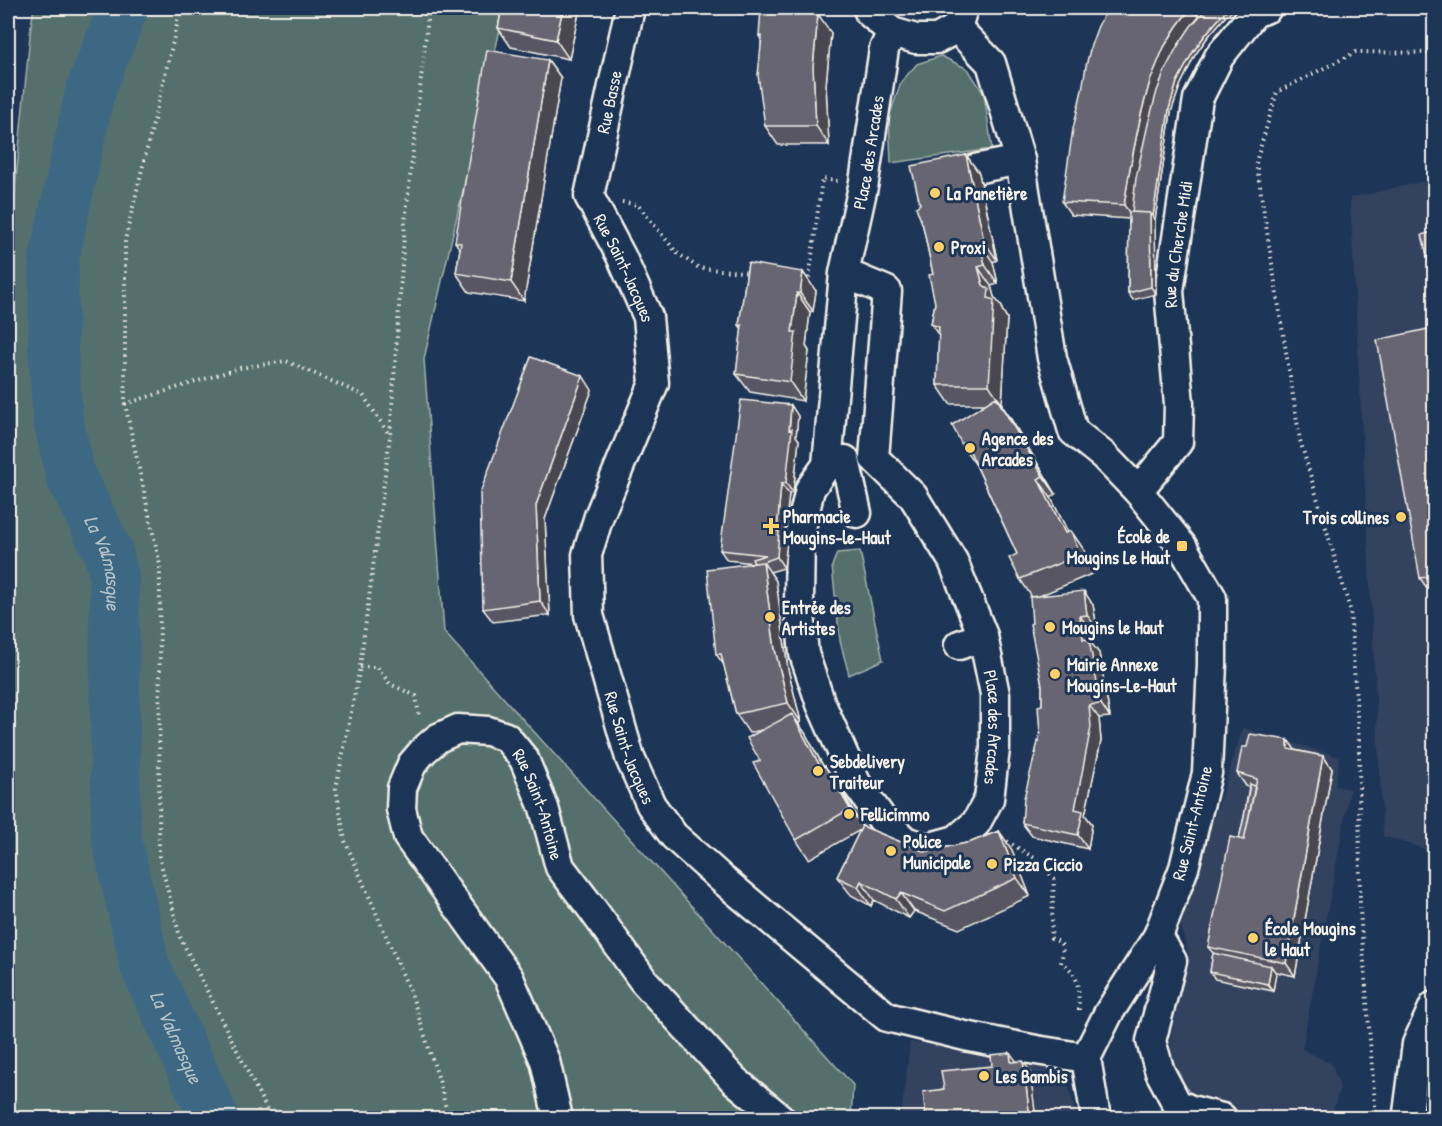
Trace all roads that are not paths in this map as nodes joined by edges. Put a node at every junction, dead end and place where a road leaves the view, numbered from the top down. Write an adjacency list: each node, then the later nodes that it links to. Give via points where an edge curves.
1 (630, 8): 8 (street, Rue Basse)
2 (868, 8): 5 (street)
3 (1267, 8): 12 (street, Rue du Cherche Midi, via 1254,14 1219,57 1198,99 1169,291 1179,404 1178,442)
4 (960, 18): 5 (street, via 937,39 916,39); 6 (street, via 991,63)
5 (892, 32): 9 (street, Place des Arcades, via 884,49 864,182)
6 (1020, 160): 7 (street); 12 (street, via 1052,358 1072,430)
7 (975, 169)
8 (589, 196): 16 (street, Rue Saint-Jacques, via 648,317 654,383 587,555 590,615 630,758 651,805 690,851 887,1017)
9 (844, 273): 10 (street, via 887,291); 11 (street, Place des Arcades)
10 (874, 458): 11 (street); 11 (street, Place des Arcades, via 913,496 953,561 971,641 995,694 995,749 989,799 976,823 956,840 927,849 905,841 882,819 856,783 830,700 804,654 799,603 800,533 810,489)
11 (836, 463): 13 (street)
12 (1138, 491): 14 (street, Rue Saint-Antoine, via 1182,546 1212,598 1207,773 1184,868)
13 (857, 513)
14 (1158, 936): 16 (street, Rue Saint-Antoine, via 1108,1014); 20 (street, via 1172,961 1152,1041 1160,1072 1177,1104)
15 (1434, 1006): 21 (street, via 1417,1044)
16 (1086, 1058): 19 (street)
17 (558, 1119): 18 (street, Rue Saint-Antoine, via 545,1061 509,978 408,837 401,809 402,788 412,764 438,738 458,729 506,737 524,759 544,808 560,867 643,980 734,1080)
18 (780, 1119)
19 (1096, 1119)
20 (1222, 1119)
21 (1409, 1119)

